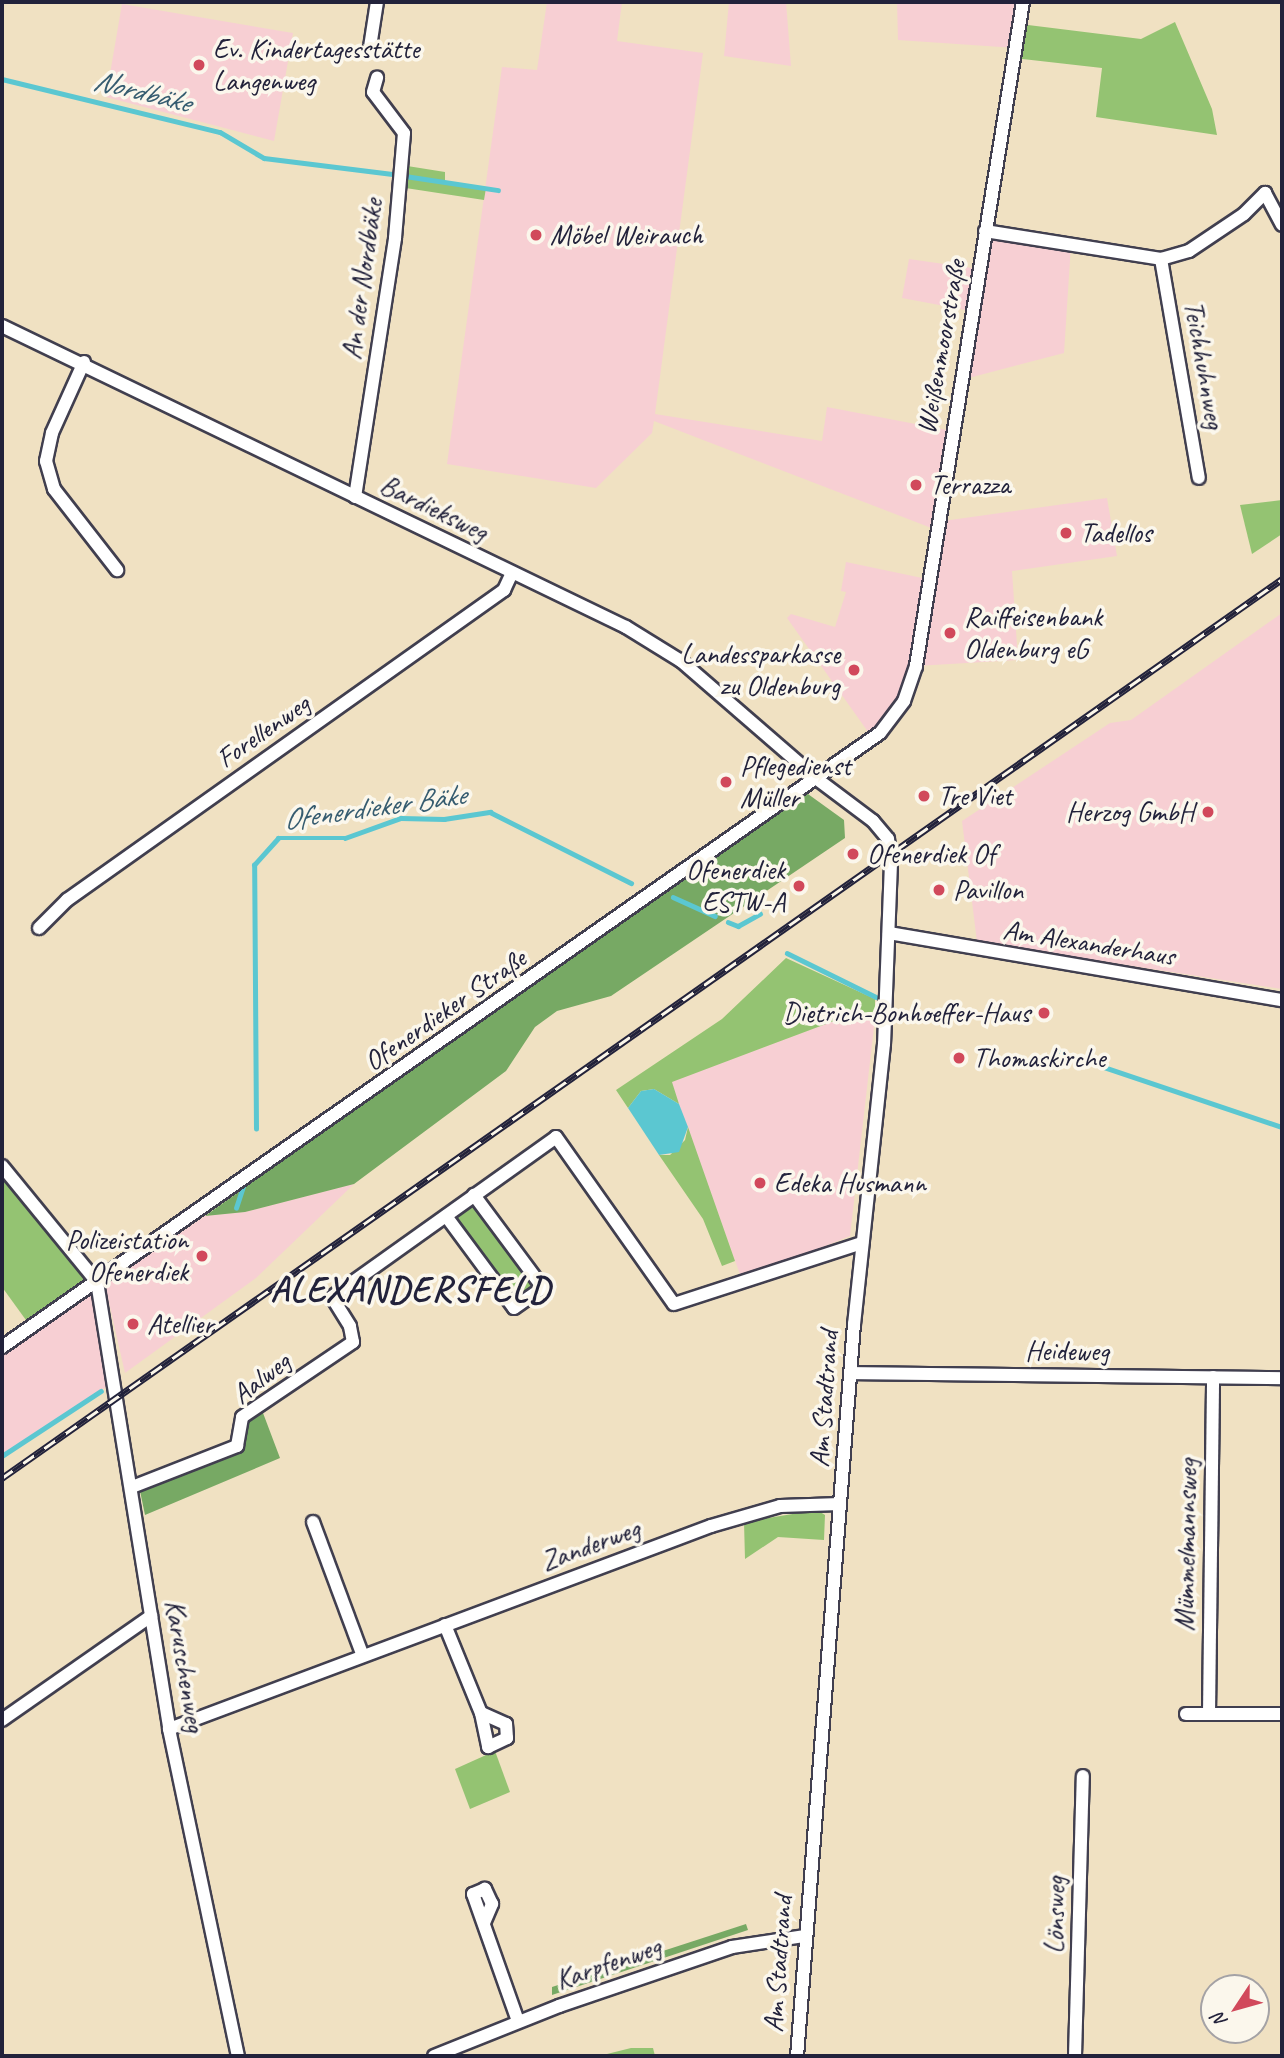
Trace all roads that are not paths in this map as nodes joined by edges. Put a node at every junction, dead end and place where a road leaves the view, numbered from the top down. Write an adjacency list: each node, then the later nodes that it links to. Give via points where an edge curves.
1 (377, 2): 3 (street)
2 (1023, 2): 6 (street, Weißenmoorstraße)
3 (370, 47)
4 (377, 78): 11 (street, An der Nordbäke, via 373,92 404,133 395,238)
5 (1282, 225): 7 (street, via 1265,193 1244,214 1189,251)
6 (985, 231): 7 (street); 14 (street, Weißenmoorstraße, via 916,666)
7 (1161, 259): 10 (street, Teichhuhnweg)
8 (2, 326): 9 (street, Bardieksweg)
9 (84, 362): 11 (street, Bardieksweg); 12 (street, via 52,433 46,461 54,489)
10 (1199, 478)
11 (355, 497): 13 (street, Bardieksweg)
12 (117, 570)
13 (512, 573): 15 (street, Bardieksweg, via 626,627 681,661); 16 (street, Forellenweg, via 504,590 67,900)
14 (904, 701): 15 (street, Ofenerdieker Straße, via 880,733)
15 (817, 779): 17 (street, Am Stadtrand, via 873,821 888,839); 23 (street, Ofenerdieker Straße)
16 (39, 928)
17 (889, 933): 18 (street, Am Alexanderhaus); 22 (street, Am Stadtrand, via 881,1085)
18 (1282, 1000)
19 (2, 1166): 23 (street)
20 (474, 1195): 21 (street); 21 (street, via 543,1288 514,1308); 22 (street, via 556,1137 674,1304)
21 (446, 1216): 28 (street, Aalweg, via 332,1297 350,1326 353,1342 242,1417 237,1446)
22 (862, 1243): 25 (street, Am Stadtrand)
23 (97, 1282): 24 (street, Ofenerdieker Straße); 28 (street, Karuschenweg)
24 (2, 1347)
25 (851, 1373): 26 (street, Heideweg); 29 (street, Am Stadtrand)
26 (1213, 1377): 27 (street, Heideweg); 35 (street, Mümmelmannsweg)
27 (1282, 1378)
28 (132, 1487): 31 (street, Karuschenweg)
29 (840, 1504): 32 (street, Zanderweg, via 780,1506 741,1517); 42 (street, Am Stadtrand)
30 (313, 1522): 33 (street)
31 (152, 1616): 38 (street); 39 (street, Karuschenweg)
32 (445, 1625): 33 (street, Zanderweg); 34 (street)
33 (362, 1654): 39 (street, Zanderweg)
34 (481, 1713)
35 (1209, 1713): 36 (street); 37 (street)
36 (1186, 1714)
37 (1282, 1714)
38 (2, 1720)
39 (169, 1729): 44 (street, Karuschenweg)
40 (1083, 1776): 47 (street, Lönsweg)
41 (484, 1923): 43 (street)
42 (804, 1936): 43 (street, Karpfenweg, via 732,1947); 46 (street, Am Stadtrand)
43 (518, 2021): 45 (street, Karpfenweg)
44 (237, 2056)
45 (433, 2056)
46 (797, 2056)
47 (1076, 2056)

